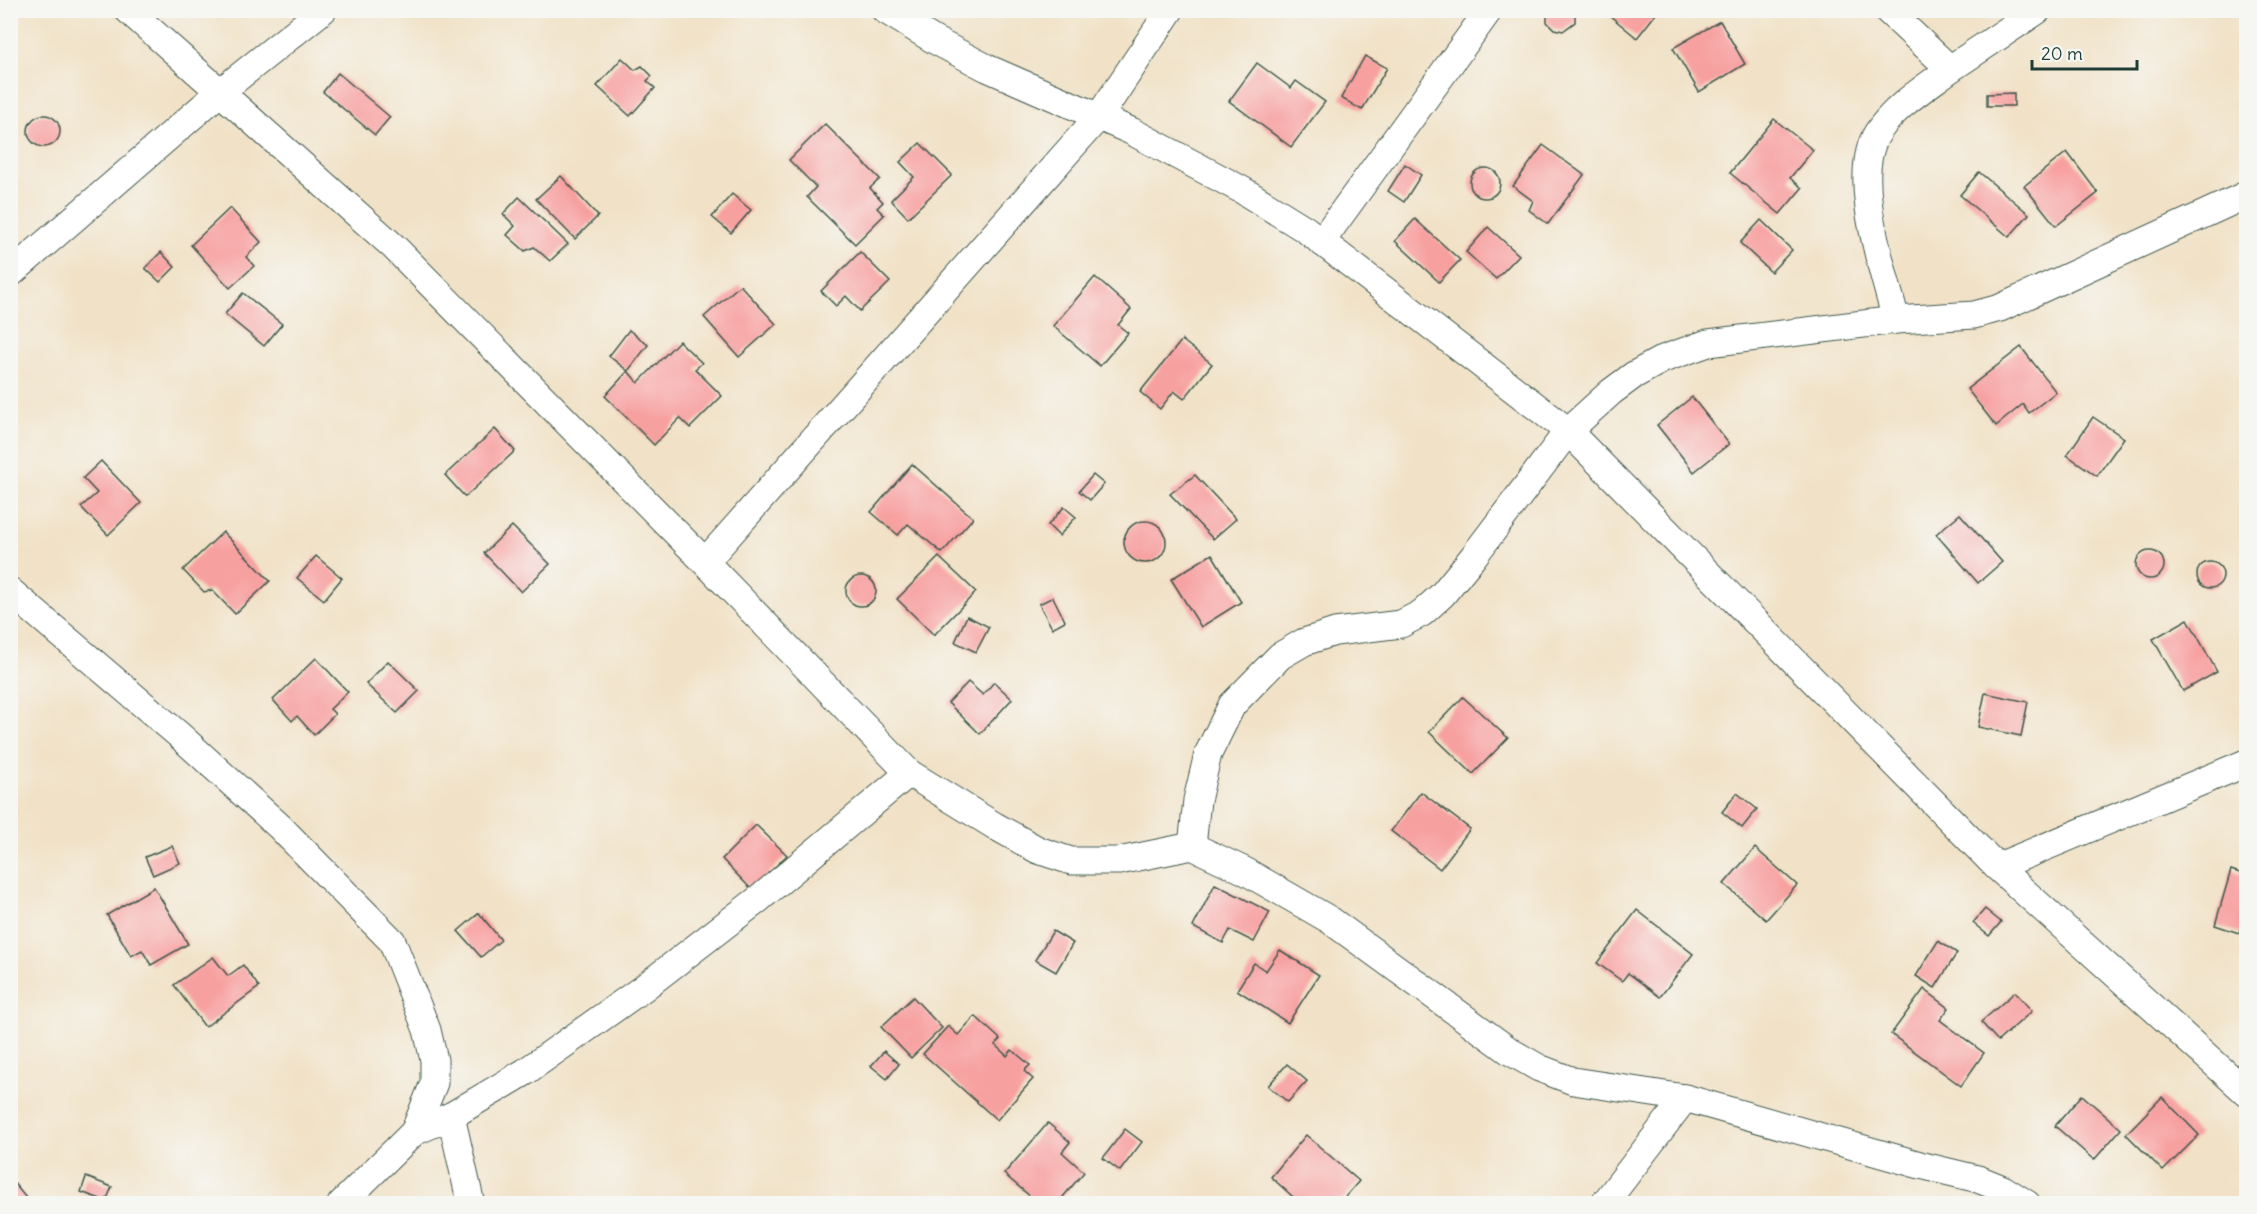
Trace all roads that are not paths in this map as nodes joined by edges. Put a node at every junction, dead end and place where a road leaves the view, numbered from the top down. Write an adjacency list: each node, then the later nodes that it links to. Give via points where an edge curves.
1 (128, 10): 9 (street)
2 (323, 10): 9 (street)
3 (885, 10): 10 (street, via 987,68)
4 (1170, 10): 10 (street)
5 (1489, 10): 12 (street)
6 (1887, 10): 8 (street)
7 (2038, 10): 8 (street)
8 (1950, 69): 14 (street, via 1896,111 1877,134 1867,159 1865,187 1869,210)
9 (220, 92): 13 (street); 16 (street, via 394,247)
10 (1100, 116): 12 (street, via 1242,190); 16 (street)
11 (2247, 195): 14 (street, via 2000,308 1965,316)
12 (1321, 242): 15 (street)
13 (10, 274)
14 (1896, 320): 15 (street, via 1708,343 1634,375)
15 (1568, 431): 20 (street, via 1473,557 1422,613 1401,624 1335,632 1304,642 1280,656 1232,705 1208,754); 21 (street)
16 (705, 562): 19 (street)
17 (10, 591): 25 (street, via 179,735 263,812 392,941 427,1030 434,1060 434,1083)
18 (2247, 764): 21 (street)
19 (909, 773): 20 (street, via 1038,850 1071,861 1119,861); 24 (street, via 760,898 642,989 525,1072)
20 (1192, 846): 23 (street, via 1245,871 1330,920 1511,1052 1539,1068 1573,1081)
21 (1997, 867): 22 (street)
22 (2247, 1092)
23 (1685, 1098): 28 (street); 29 (street, via 1978,1179)
24 (451, 1116): 25 (street); 27 (street)
25 (414, 1132): 26 (street)
26 (341, 1203)
27 (471, 1203)
28 (1604, 1203)
29 (2027, 1203)

